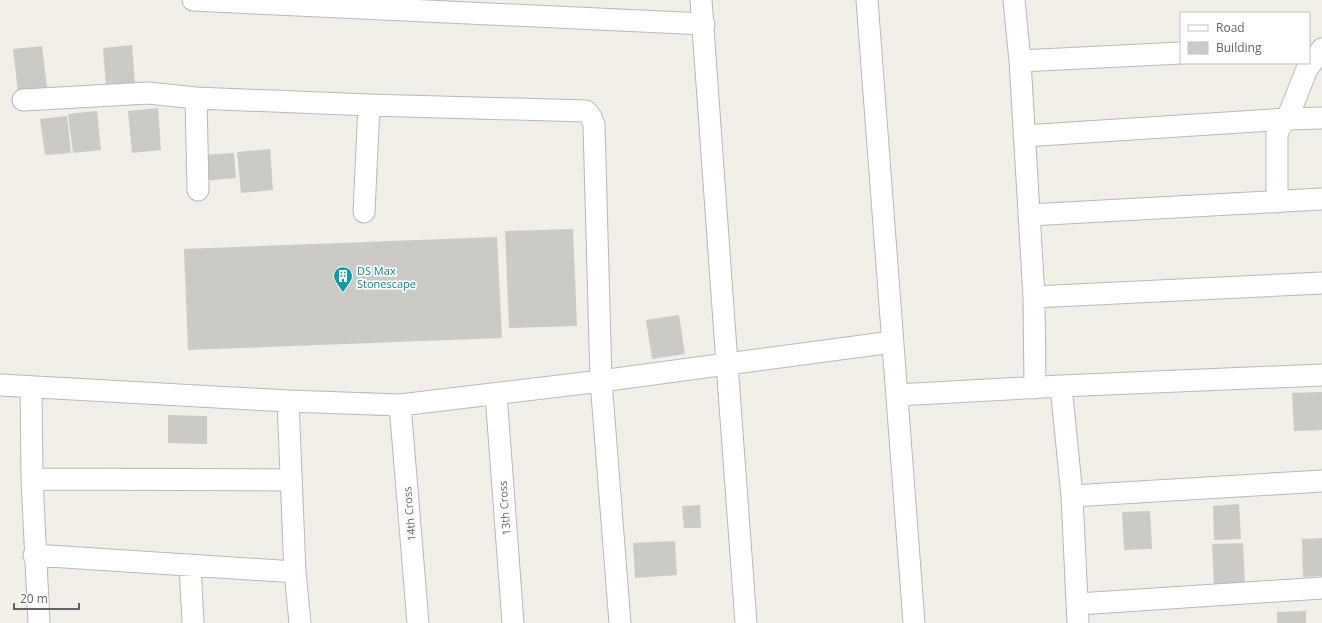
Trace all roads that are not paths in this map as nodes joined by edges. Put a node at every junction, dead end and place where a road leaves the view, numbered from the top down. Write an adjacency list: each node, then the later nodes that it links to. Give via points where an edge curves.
1 (193, 0): 5 (street)
2 (701, 0): 6 (street)
3 (867, 0): 24 (street)
4 (1014, 0): 10 (street)
5 (290, 2): 6 (street)
6 (704, 24): 25 (street)
7 (1310, 47): 8 (street)
8 (1322, 48): 15 (street, via 1307,69)
9 (1180, 53): 10 (street)
10 (1020, 61): 16 (street)
11 (196, 98): 12 (street, via 148,93); 13 (street); 17 (street)
12 (23, 100)
13 (368, 105): 20 (street); 27 (street, via 586,111 594,125)
14 (1322, 118): 15 (street)
15 (1287, 119): 16 (street); 19 (street, via 1277,134)
16 (1024, 136): 21 (street)
17 (198, 190)
18 (1322, 199): 19 (street)
19 (1277, 202): 21 (street)
20 (364, 212)
21 (1029, 215): 23 (street)
22 (1322, 284): 23 (street)
23 (1034, 297): 31 (street)
24 (892, 342): 25 (street); 33 (street)
25 (727, 364): 27 (street); 51 (street)
26 (1322, 375): 29 (street)
27 (601, 381): 32 (street); 50 (street)
28 (0, 385): 30 (street)
29 (1061, 386): 31 (street); 39 (street)
30 (31, 387): 34 (street); 36 (street)
31 (1035, 388): 33 (street)
32 (496, 394): 35 (street); 49 (street, 13th Cross)
33 (897, 395): 52 (street)
34 (288, 401): 35 (street); 37 (street)
35 (400, 405): 48 (street, 14th Cross)
36 (32, 479): 37 (street); 40 (street)
37 (290, 480): 42 (street)
38 (1322, 481): 39 (street)
39 (1072, 496): 44 (street)
40 (34, 555): 41 (street); 45 (street)
41 (190, 565): 42 (street); 46 (street)
42 (295, 572): 47 (street)
43 (1322, 588): 44 (street)
44 (1078, 613)
45 (39, 623)
46 (193, 623)
47 (300, 623)
48 (418, 623)
49 (513, 623)
50 (620, 623)
51 (746, 623)
52 (914, 623)

